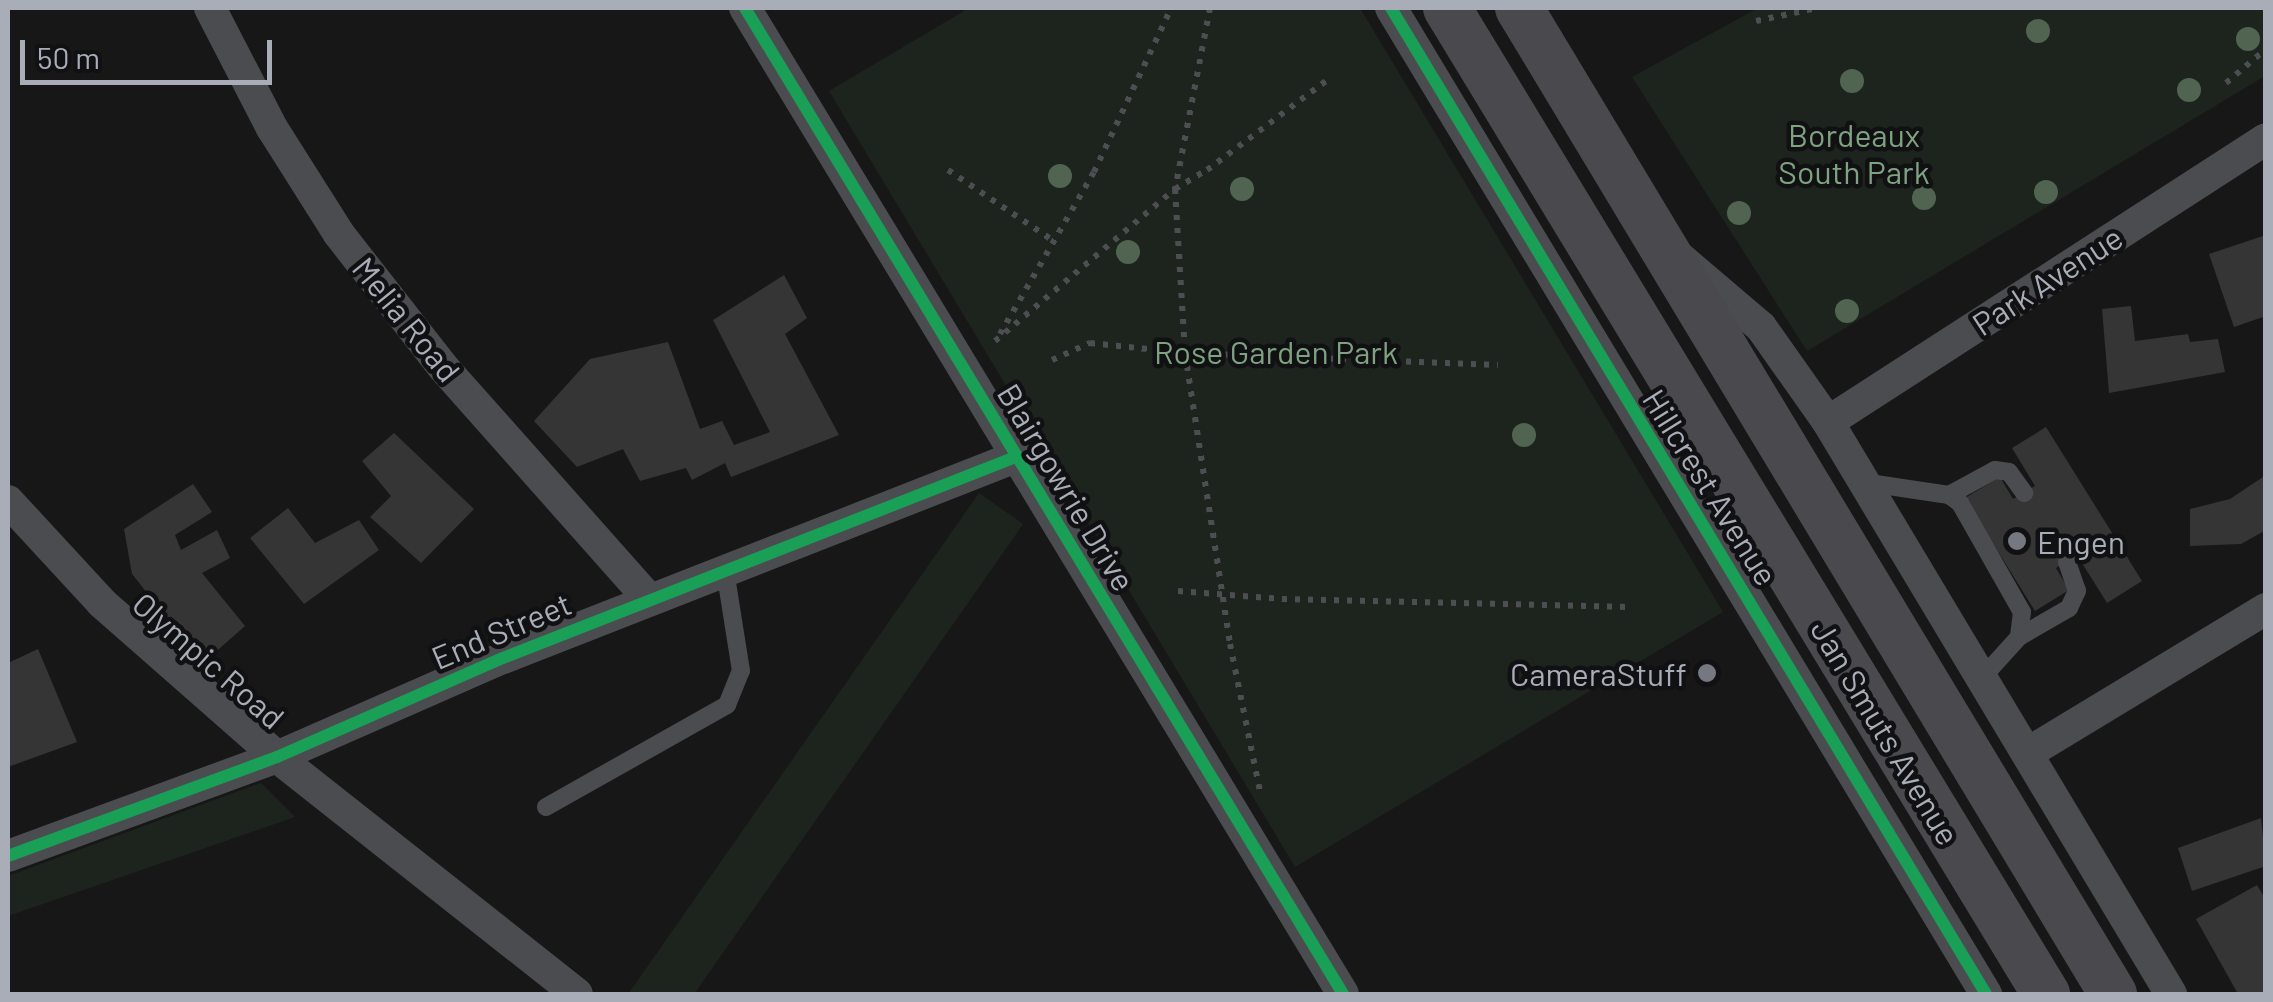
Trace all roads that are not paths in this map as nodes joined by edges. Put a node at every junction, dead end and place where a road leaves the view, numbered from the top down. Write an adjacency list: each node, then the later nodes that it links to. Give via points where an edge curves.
1 (210, 8): 16 (street, Melia Road, via 272,128 339,234 443,367)
2 (744, 8): 9 (street, Blairgowrie Drive)
3 (1391, 8): 26 (street, Hillcrest Avenue)
4 (1447, 8): 27 (main road, Jan Smuts Avenue)
5 (1519, 8): 7 (main road, Jan Smuts Avenue)
6 (2266, 139): 8 (street, Park Avenue)
7 (1654, 236): 8 (street, via 1761,328); 28 (main road, Jan Smuts Avenue)
8 (1828, 422): 10 (street)
9 (1016, 457): 15 (street, End Street); 25 (street, Blairgowrie Drive)
10 (1861, 482): 12 (lane); 19 (street)
11 (2024, 492): 12 (lane, via 2009,472 1995,470)
12 (1950, 495): 18 (lane, via 2022,612)
13 (8, 502): 21 (street, Olympic Road, via 102,603)
14 (2066, 562): 18 (lane, via 2077,592 2069,608)
15 (725, 570): 16 (street, End Street); 22 (lane, via 741,671 727,705)
16 (649, 599): 21 (street, End Street)
17 (2266, 609): 20 (street)
18 (2019, 638): 19 (lane)
19 (1980, 680): 20 (street)
20 (2028, 753): 29 (street)
21 (278, 756): 23 (street, End Street); 24 (street, Olympic Road)
22 (546, 807)
23 (8, 856)
24 (577, 994)
25 (1342, 994)
26 (1986, 994)
27 (2046, 994)
28 (2113, 994)
29 (2172, 994)

